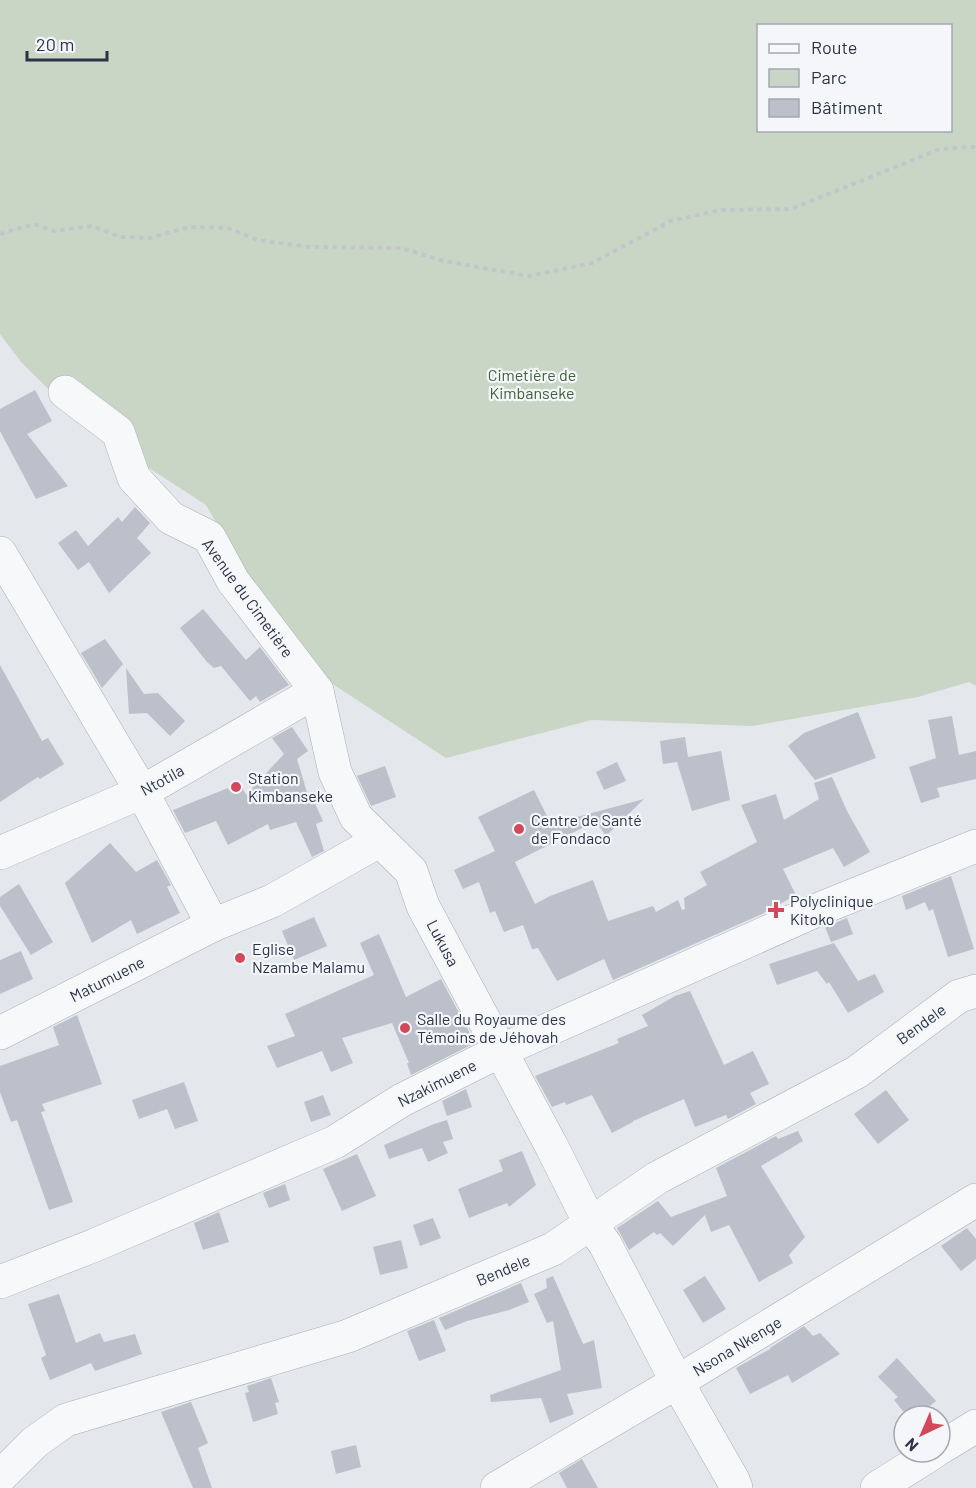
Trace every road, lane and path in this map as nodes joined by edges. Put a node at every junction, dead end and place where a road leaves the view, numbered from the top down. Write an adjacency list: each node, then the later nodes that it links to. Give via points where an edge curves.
1 (976, 147): 2 (path, via 940,149 791,209 720,210 671,221 592,263 529,276 444,261 401,248 310,247 257,240 228,228 189,227 150,238 120,237 92,226 54,231 34,224)
2 (0, 234)
3 (65, 392): 5 (street, Avenue du Cimetière, via 118,432 134,478 171,518 209,537 234,581)
4 (0, 553): 6 (street)
5 (317, 691): 6 (street, Ntotila); 7 (street, Avenue du Cimetière, via 335,772 356,818)
6 (142, 792): 9 (street, Ntotila); 10 (street)
7 (380, 841): 10 (street, Matumuene, via 272,902); 13 (street, Lukusa, via 411,872 423,906)
8 (976, 846): 13 (street, Nzakimuene, via 824,907)
9 (0, 853)
10 (213, 925): 12 (street, Matumuene)
11 (976, 991): 15 (street, Bendele, via 959,996 857,1072 657,1178)
12 (0, 1033)
13 (500, 1051): 15 (street, Lukusa); 16 (street, Nzakimuene, via 402,1100 335,1142)
14 (976, 1200): 17 (street, Nsona Nkenge)
15 (590, 1223): 17 (street, Lukusa, via 605,1244); 21 (street, Bendele, via 553,1249 348,1336 66,1420 35,1442)
16 (0, 1282)
17 (677, 1382): 22 (street, Nsona Nkenge); 23 (street, Lukusa)
18 (976, 1426): 19 (street)
19 (952, 1441)
20 (915, 1464): 24 (street)
21 (0, 1478)
22 (496, 1488)
23 (736, 1488)
24 (877, 1488)

